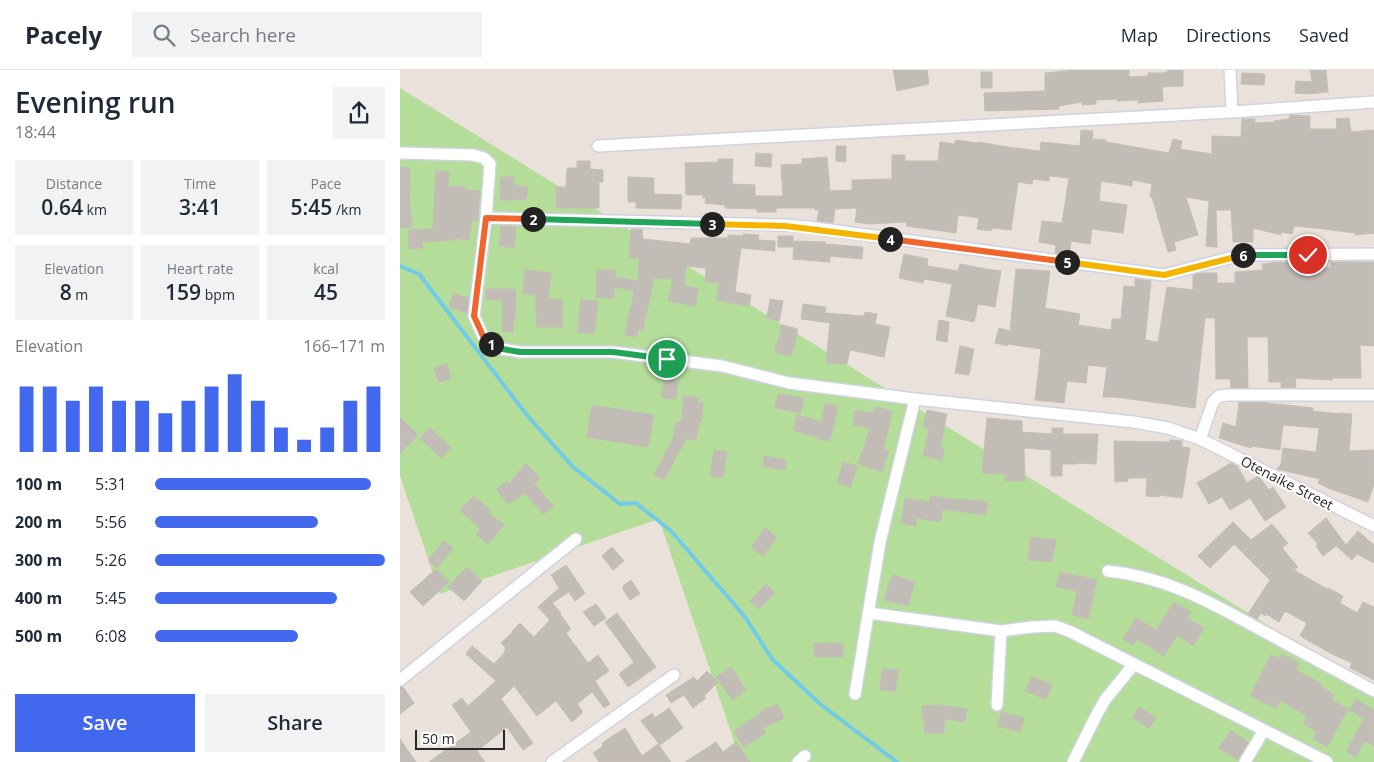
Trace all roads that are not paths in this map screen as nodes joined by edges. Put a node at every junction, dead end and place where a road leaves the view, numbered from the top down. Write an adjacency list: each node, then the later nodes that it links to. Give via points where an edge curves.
1 (1230, 70): 3 (street)
2 (1374, 102): 3 (street)
3 (1232, 112): 4 (street)
4 (598, 146)
5 (400, 153): 6 (street, Otenaike Street, via 484,158 490,164)
6 (486, 218): 7 (street, via 800,227 1164,275 1241,256); 9 (street, Otenaike Street, via 474,316 483,336 496,348 520,352 613,352 722,366 789,384)
7 (1374, 254)
8 (1374, 395): 10 (street, via 1219,396 1213,402)
9 (916, 399): 10 (street, Otenaike Street, via 1134,422 1168,428); 14 (street, via 880,542)
10 (1200, 440): 11 (street, Otenaike Street)
11 (1374, 526)
12 (576, 539): 18 (street)
13 (1108, 571): 19 (street, via 1156,580 1203,598)
14 (869, 613): 15 (street); 20 (street)
15 (1001, 630): 16 (street, via 1055,626); 21 (street)
16 (1134, 664): 22 (street); 24 (street, via 1101,707)
17 (674, 675): 23 (street)
18 (400, 680)
19 (1374, 691)
20 (855, 694)
21 (997, 705)
22 (1264, 730): 25 (street); 26 (street)
23 (552, 762)
24 (1073, 762)
25 (1245, 762)
26 (1327, 762)

